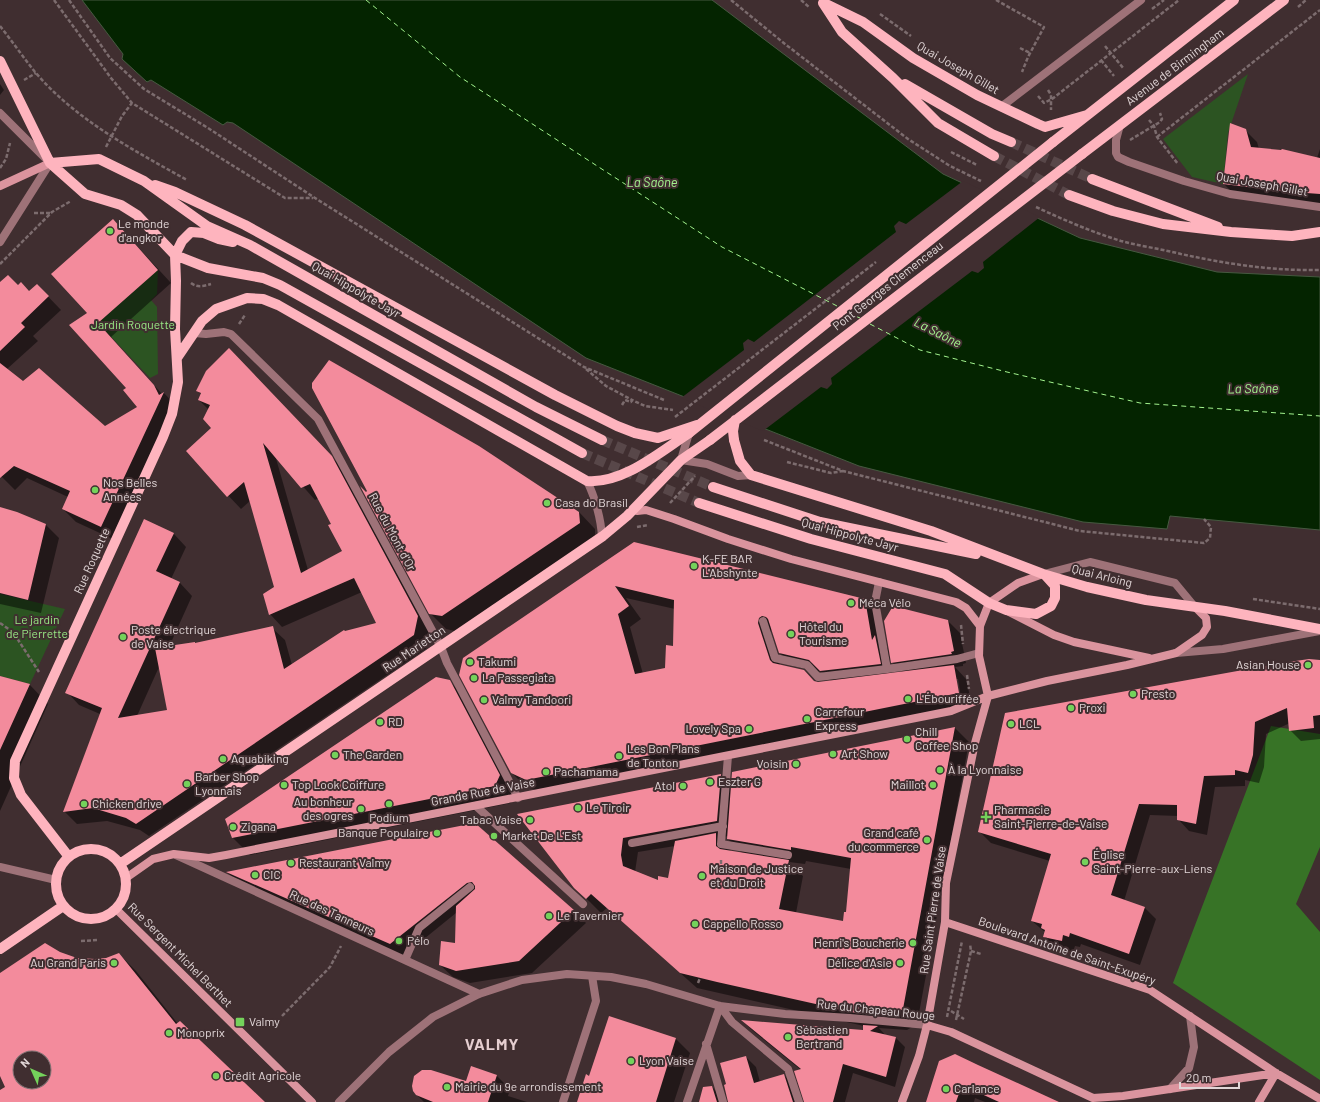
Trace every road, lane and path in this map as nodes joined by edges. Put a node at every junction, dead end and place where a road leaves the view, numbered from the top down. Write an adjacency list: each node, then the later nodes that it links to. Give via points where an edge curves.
1 (54, 0): 26 (path)
2 (69, 0): 51 (path, via 110,58 144,89)
3 (996, 0): 14 (path, via 1044,27)
4 (1142, 0): 24 (street)
5 (1179, 0): 15 (path)
6 (1234, 0): 30 (main road, Avenue de Birmingham)
7 (1284, 0): 32 (main road, Avenue de Birmingham)
8 (823, 1): 20 (main road, Quai Joseph Gillet, via 842,32); 27 (main road, Quai Joseph Gillet, via 863,22 913,58 977,96)
9 (1320, 10): 33 (path)
10 (879, 14): 12 (path, Quai Joseph Gillet)
11 (0, 26): 18 (path)
12 (915, 39)
13 (1020, 48): 14 (path)
14 (1030, 53): 17 (path)
15 (1101, 60): 19 (path); 25 (path)
16 (0, 61): 21 (main road)
17 (1022, 72)
18 (36, 73): 21 (path); 26 (path, via 68,104 111,137)
19 (1111, 73)
20 (893, 78): 35 (main road, Quai Joseph Gillet, via 992,134); 39 (main road, Quai Joseph Gillet, via 938,122)
21 (18, 83): 41 (main road)
22 (1035, 93): 23 (path)
23 (1038, 96): 24 (path, Quai Joseph Gillet, via 1027,103); 25 (path, via 1044,103); 25 (path, Quai Joseph Gillet, via 1048,90)
24 (1014, 97): 27 (street)
25 (1052, 99): 29 (path)
26 (132, 103): 51 (path, via 285,198)
27 (1001, 107): 30 (main road, Quai Joseph Gillet, via 1045,127)
28 (0, 113): 41 (street)
29 (1051, 114)
30 (1087, 115): 36 (main road, Avenue de Birmingham)
31 (1148, 120): 33 (path, via 1154,126)
32 (1120, 125): 38 (main road, Avenue de Birmingham); 46 (street, Quai Joseph Gillet, via 1116,140 1118,157)
33 (1157, 137): 46 (path, via 1186,175)
34 (11, 140): 42 (path, via 6,159)
35 (1011, 142)
36 (1052, 142): 73 (main road, Pont Georges Clemenceau, bridge)
37 (951, 152): 40 (path)
38 (1082, 154): 72 (main road, Pont Georges Clemenceau, bridge)
39 (994, 156)
40 (970, 162)
41 (50, 163): 45 (main road, Quai Hippolyte Jayr, via 99,159); 48 (street); 49 (main road); 55 (street)
42 (0, 168)
43 (986, 177): 47 (path)
44 (1092, 178): 53 (main road)
45 (144, 181): 56 (main road, Quai Hippolyte Jayr, via 207,226); 73 (main road, via 175,192 245,225 555,395 617,426 658,438)
46 (1184, 181): 52 (street, Quai Joseph Gillet, via 1230,194)
47 (979, 182)
48 (0, 186)
49 (85, 194): 57 (main road, via 121,204 136,215); 59 (path, via 52,212)
50 (1069, 195): 53 (main road, via 1113,211 1163,224)
51 (315, 198): 66 (path)
52 (1320, 207)
53 (1231, 232): 54 (main road, via 1292,236)
54 (1320, 232)
55 (0, 242)
56 (250, 244): 57 (main road, via 191,232 182,241); 74 (main road, Quai Hippolyte Jayr, via 536,407)
57 (175, 255): 65 (main road, Rue Roquette); 77 (main road, via 208,268 263,278 280,285)
58 (879, 260): 71 (path, bridge)
59 (0, 264)
60 (187, 281): 61 (path, via 194,286)
61 (216, 283)
62 (247, 310): 63 (path)
63 (237, 329)
64 (194, 333): 65 (main road); 83 (main road, via 202,321 216,309 242,299 263,299 278,305); 103 (street, Rue du Mont d'Or, via 231,334 318,419)
65 (177, 358): 119 (main road, Rue Roquette, via 178,382 172,414 163,437 15,761 14,778 21,795)
66 (584, 367): 67 (path, via 606,386); 68 (path)
67 (632, 400): 69 (path, via 625,400); 70 (path, via 645,406)
68 (664, 400)
69 (622, 405)
70 (673, 410)
71 (675, 417)
72 (735, 420): 75 (main road, Pont Georges Clemenceau, bridge); 82 (main road, bridge, via 733,431 736,450 740,461)
73 (687, 431): 78 (street); 83 (main road, Pont Georges Clemenceau, via 655,456 624,473 605,481)
74 (602, 440)
75 (710, 440): 78 (main road, Rue Marietton)
76 (764, 440): 81 (path)
77 (582, 453)
78 (681, 460): 80 (street); 86 (main road, Rue Marietton)
79 (786, 462): 81 (path, via 830,473)
80 (707, 464): 82 (street, via 738,476); 87 (path, via 671,502)
81 (843, 471): 88 (path, via 1080,531 1204,543 1210,538 1211,527)
82 (751, 475): 90 (main road, via 931,531)
83 (586, 481): 89 (street, via 600,521)
84 (712, 487): 90 (main road, Quai Hippolyte Jayr, via 820,522)
85 (699, 503): 94 (main road, Quai Hippolyte Jayr, via 811,539 945,574)
86 (634, 508): 87 (street); 89 (main road, Rue Marietton)
87 (665, 516): 92 (street, via 791,559)
88 (1204, 519)
89 (602, 537): 103 (main road, Rue Marietton)
90 (1006, 560): 91 (main road, Quai Arloing)
91 (1043, 574): 94 (street, via 1018,583); 95 (main road, Quai Arloing, via 1102,591); 95 (street, via 1090,562 1175,583); 97 (main road, Quai Hippolyte Jayr, via 1055,586 1050,606 1036,614)
92 (879, 582): 101 (street, via 956,602 966,608); 108 (street, via 875,602)
93 (1246, 598): 96 (path)
94 (989, 603): 97 (main road, Quai Hippolyte Jayr); 101 (street)
95 (1194, 606): 102 (main road, Quai Arloing); 105 (street, Quai Arloing, via 1206,618 1206,627 1202,635)
96 (1320, 608)
97 (1006, 610): 107 (street, via 1074,642)
98 (763, 621): 108 (street, via 775,658 807,665 818,677)
99 (961, 622): 106 (path)
100 (0, 623): 109 (path, via 13,632)
101 (980, 626): 104 (street)
102 (1320, 630): 105 (street, Quai Arloing, via 1223,649)
103 (441, 647): 113 (street, Rue du Mont d'Or, via 447,664); 120 (main road, Rue Marietton)
104 (979, 653): 106 (street); 110 (street)
105 (1176, 653): 107 (street, Quai Arloing)
106 (965, 658): 108 (street); 111 (path, via 970,697)
107 (1152, 659): 110 (street, Quai Arloing)
108 (887, 669)
109 (41, 676)
110 (988, 696): 111 (street, Grande Rue de Vaise); 128 (street, Rue Saint Pierre de Vaise, via 975,743 948,876)
111 (968, 704): 112 (street, Grande Rue de Vaise, via 951,712)
112 (728, 756): 113 (street, Grande Rue de Vaise); 115 (street)
113 (518, 798): 114 (street, Grande Rue de Vaise)
114 (476, 806): 117 (street, Grande Rue de Vaise, via 209,858); 125 (street)
115 (723, 826): 116 (street); 118 (street, via 721,844)
116 (632, 843)
117 (174, 854): 122 (street, Grande Rue de Vaise, via 153,860); 129 (street, Rue des Tanneurs)
118 (788, 855)
119 (69, 857): 120 (main road, via 82,850 96,849 114,857); 123 (main road, via 62,864)
120 (120, 864): 122 (main road)
121 (0, 867): 123 (street)
122 (126, 878): 127 (main road, via 126,889)
123 (56, 880): 126 (main road, via 56,890)
124 (470, 887): 137 (street, via 419,928)
125 (583, 904)
126 (63, 906): 127 (main road, via 72,914 95,919 106,916); 134 (main road)
127 (116, 909): 157 (street, Rue Sergent Michel Berthet)
128 (945, 922): 146 (street, Boulevard Antoine de Saint-Exupéry, via 1150,990); 148 (street, Rue Saint Pierre de Vaise)
129 (348, 934): 137 (street, Rue des Tanneurs); 145 (path, via 330,967)
130 (100, 940): 131 (path)
131 (81, 941)
132 (962, 941): 148 (path, via 946,1019)
133 (970, 943): 135 (path)
134 (0, 949)
135 (971, 951): 136 (path); 144 (path)
136 (981, 954)
137 (405, 960): 141 (street, Rue des Tanneurs)
138 (592, 976): 141 (street, Rue du Chapeau Rouge, via 567,974 522,980); 142 (street, Rue du Chapeau Rouge, via 646,984); 159 (street, via 596,1000)
139 (700, 978): 140 (path)
140 (698, 983)
141 (479, 994): 158 (street, Rue du Chapeau Rouge, via 433,1017 389,1052)
142 (720, 1006): 148 (street, Rue du Chapeau Rouge, via 785,1014); 152 (street); 162 (street, via 732,1022 788,1069)
143 (951, 1011): 144 (path)
144 (957, 1014): 147 (path); 150 (path)
145 (282, 1016)
146 (1190, 1016): 153 (street, Boulevard Antoine de Saint-Exupéry); 154 (street, via 1194,1047 1189,1068)
147 (964, 1019)
148 (928, 1021): 155 (street, Rue du Chapeau Rouge); 163 (street, Rue Saint Pierre de Vaise, via 919,1056)
149 (275, 1022): 151 (path)
150 (954, 1024)
151 (270, 1026)
152 (706, 1044): 160 (street); 161 (street)
153 (1276, 1073): 154 (street); 156 (street, Boulevard Antoine de Saint-Exupéry); 164 (street)
154 (1170, 1089): 155 (street)
155 (1096, 1100)
156 (1320, 1100)
157 (312, 1102)
158 (339, 1102)
159 (563, 1102)
160 (687, 1102)
161 (723, 1102)
162 (799, 1102)
163 (902, 1102)
164 (1259, 1102)

